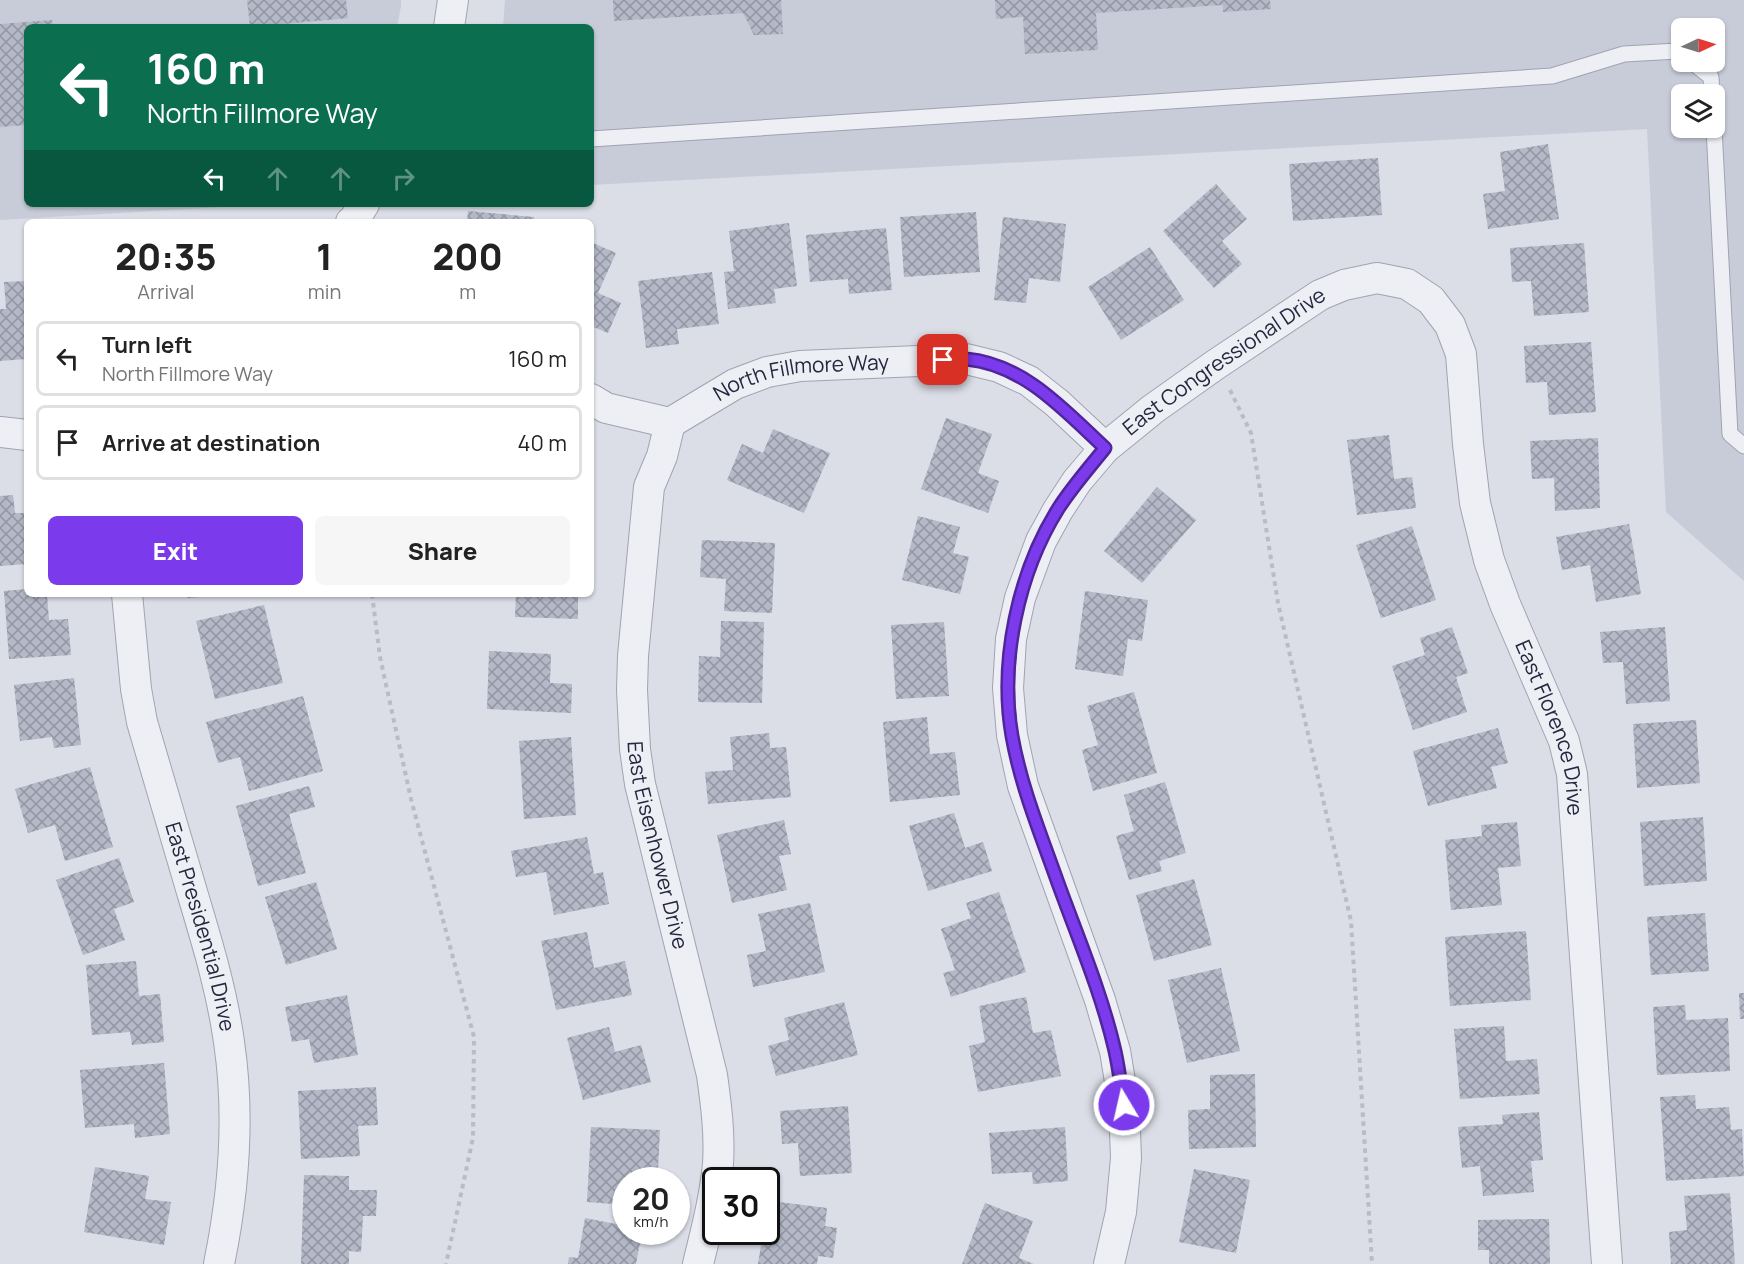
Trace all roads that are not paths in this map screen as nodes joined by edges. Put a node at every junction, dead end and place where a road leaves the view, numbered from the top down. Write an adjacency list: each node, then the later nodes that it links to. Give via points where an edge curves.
1 (453, 0): 2 (street)
2 (449, 24)
3 (1671, 51): 7 (lane, via 1624,54 1552,76)
4 (1705, 72): 5 (lane, via 1711,77)
5 (1711, 84)
6 (1715, 138): 13 (lane, via 1730,434)
7 (594, 139)
8 (1344, 285): 14 (street, East Congressional Drive, via 1320,295 1215,365); 19 (street, East Florence Drive, via 1377,278 1407,284 1431,300 1450,325 1461,354 1475,503 1489,560 1564,741 1572,774)
9 (594, 401): 10 (street, via 606,408)
10 (670, 423): 14 (street, North Fillmore Way, via 735,384 768,372 800,366 966,359 999,367 1029,381); 17 (street, East Eisenhower Drive, via 649,487 632,690 640,784 717,1109 718,1163)
11 (0, 432): 12 (street)
12 (24, 435)
13 (1744, 446)
14 (1105, 448): 18 (street, East Congressional Drive, via 1077,481 1041,541 1020,598 1011,639 1008,688 1012,735 1023,786 1115,1051 1124,1105 1126,1158 1121,1212)
15 (127, 597): 16 (street, East Presidential Drive, via 142,722 217,977 229,1044 235,1146)
16 (219, 1264)
17 (698, 1264)
18 (1109, 1264)
19 (1607, 1264)

